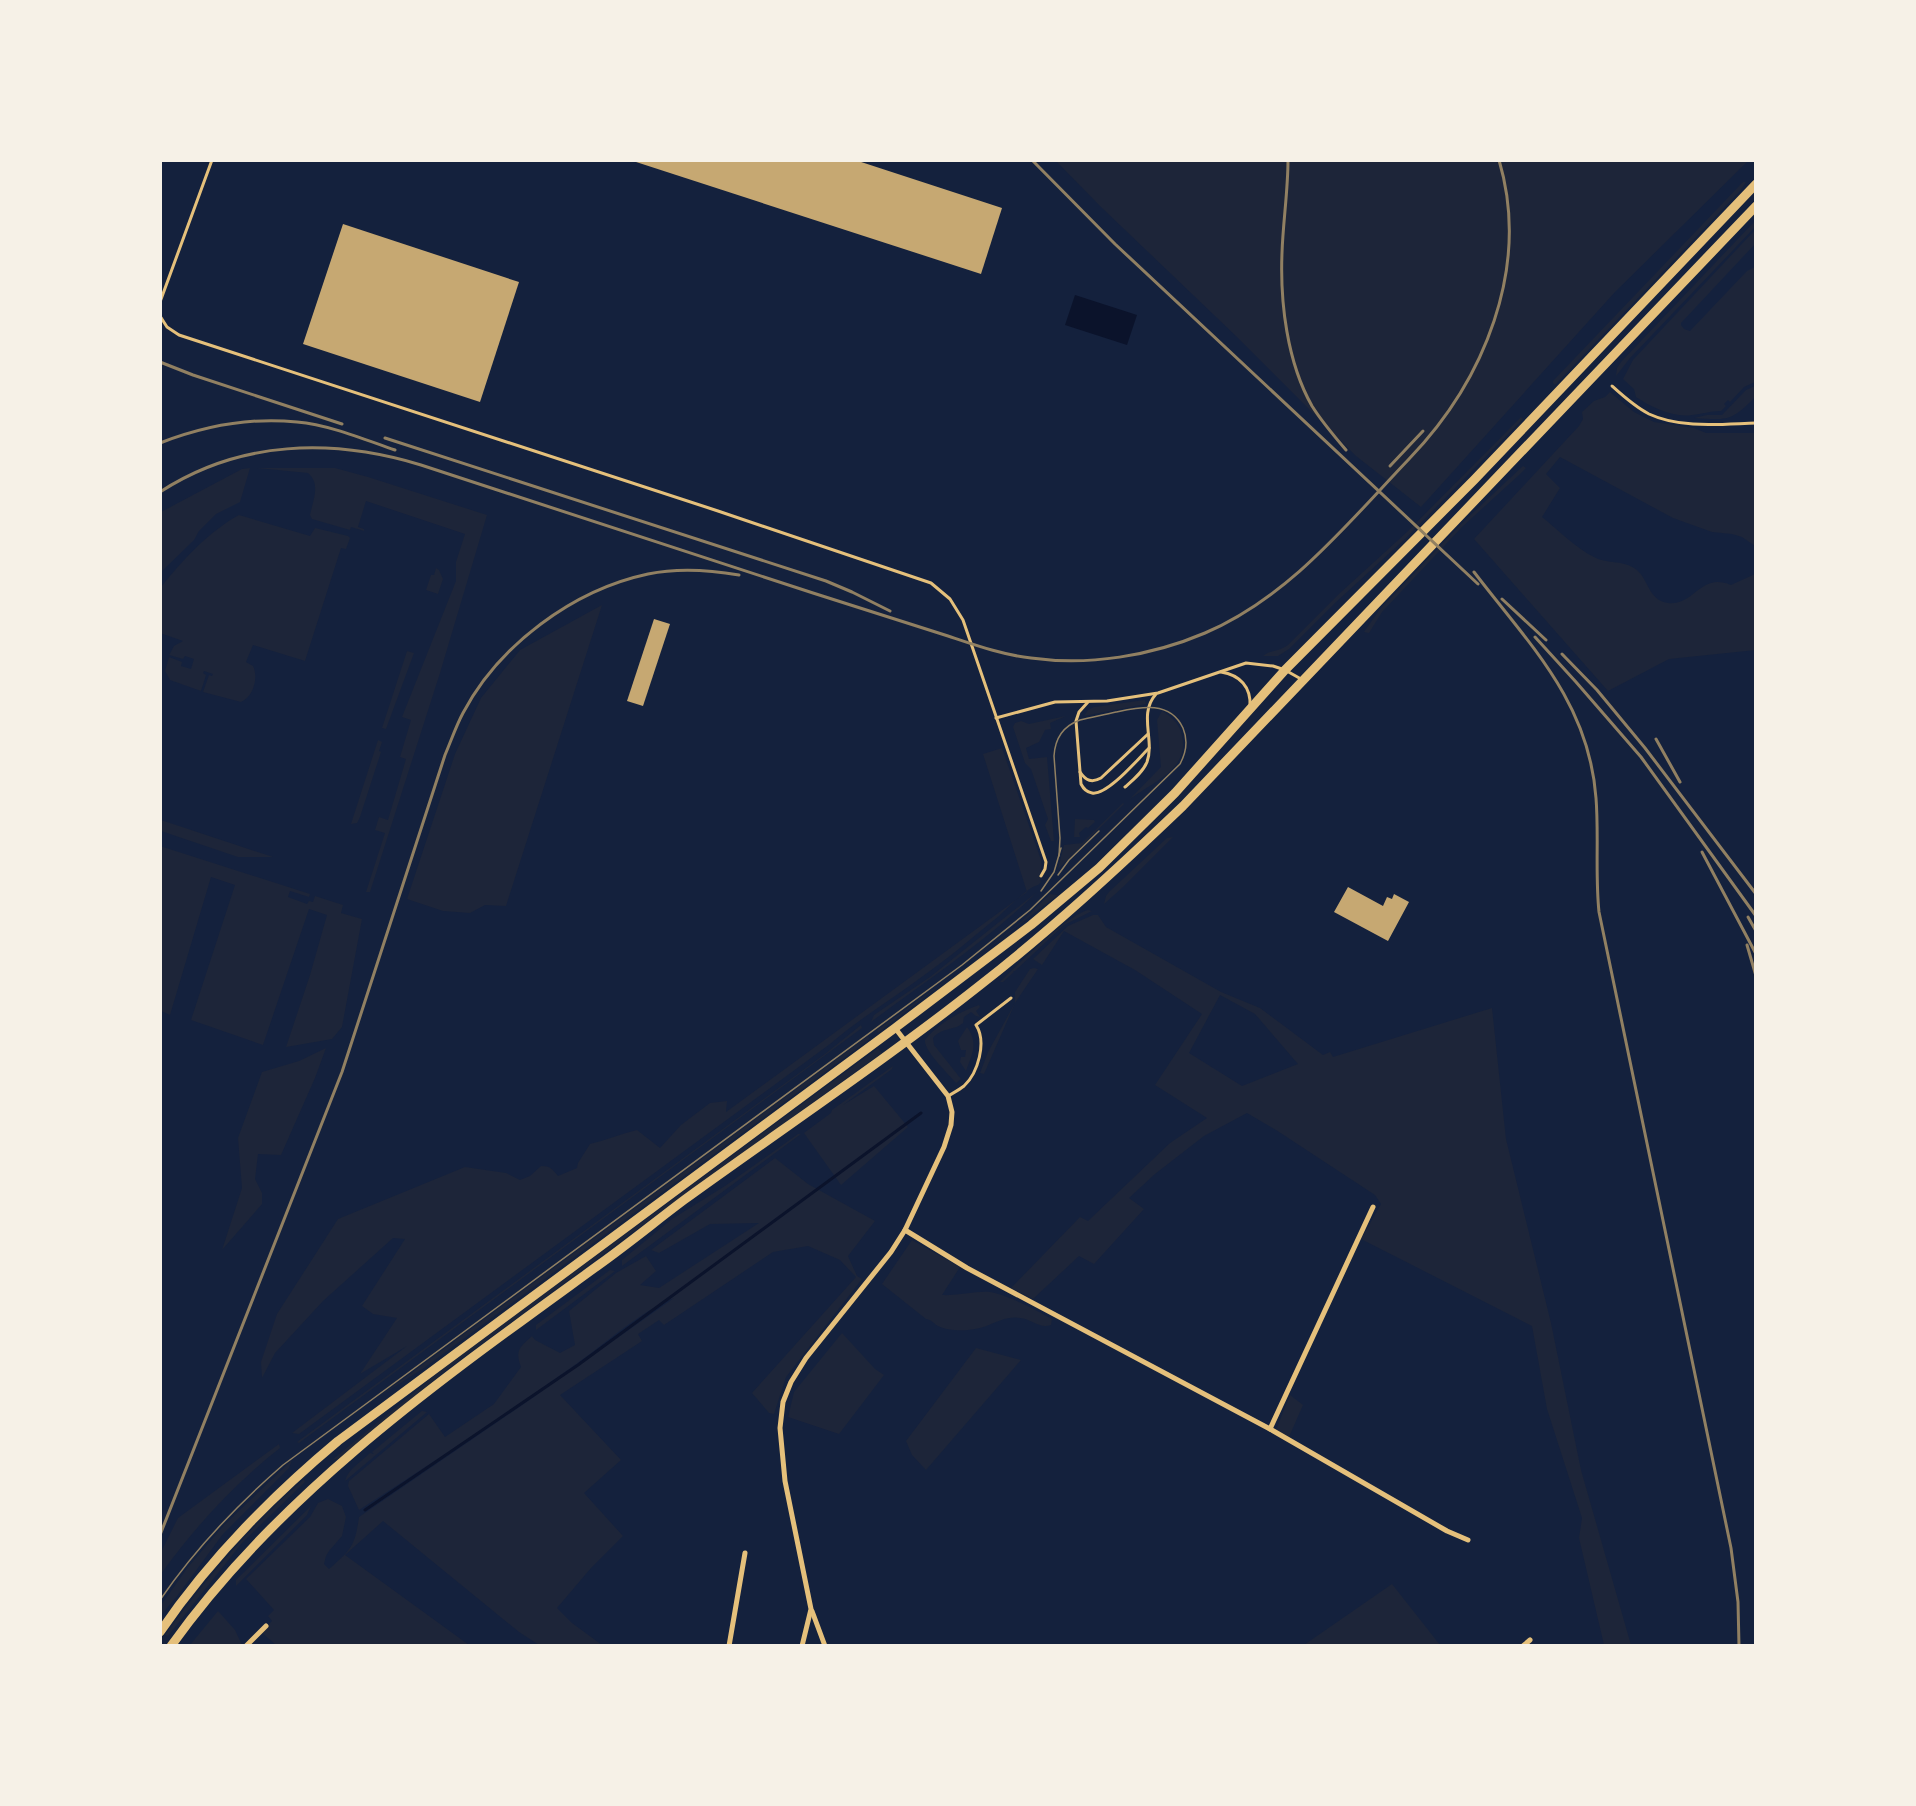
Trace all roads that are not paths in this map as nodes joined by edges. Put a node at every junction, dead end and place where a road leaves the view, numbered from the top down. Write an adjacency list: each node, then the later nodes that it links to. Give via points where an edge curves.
1 (212, 160): 4 (lane)
2 (1755, 184): 8 (main road, via 1533,418)
3 (1755, 206): 10 (main road)
4 (160, 302)
5 (160, 316): 14 (lane, via 178,335 931,583 945,594 963,620)
6 (1612, 386): 7 (lane, via 1633,404 1659,418 1694,423)
7 (1755, 423)
8 (1285, 670): 9 (lane, via 1251,663); 10 (lane); 13 (main road)
9 (1220, 671): 11 (lane); 13 (lane, via 1237,676 1245,684 1250,698)
10 (1303, 680): 22 (main road, via 1106,880 1024,950)
11 (1158, 693): 12 (lane); 15 (lane, via 1148,712)
12 (1089, 701): 14 (lane, via 1046,703); 17 (lane, via 1077,717)
13 (1247, 712): 21 (main road, via 1175,793 1099,868)
14 (996, 718): 19 (lane, via 1046,862)
15 (1148, 734): 16 (lane); 17 (lane, via 1101,778 1088,780)
16 (1149, 748): 17 (lane, via 1099,793 1083,788); 18 (lane, via 1144,768)
17 (1080, 771)
18 (1125, 787)
19 (1041, 876)
20 (1011, 998): 23 (lane, via 976,1025 982,1039 981,1052 968,1082)
21 (895, 1028): 22 (street); 31 (main road, via 338,1441 237,1535)
22 (905, 1042): 23 (street); 33 (main road, via 415,1401 266,1534 207,1597)
23 (948, 1096): 25 (street, via 952,1118 949,1134)
24 (1373, 1207): 26 (street)
25 (905, 1230): 26 (street, via 967,1268); 29 (street, via 806,1358 783,1402 780,1428 785,1481)
26 (1270, 1429): 27 (street)
27 (1468, 1540)
28 (744, 1552): 35 (street)
29 (811, 1609): 36 (street); 37 (street)
30 (266, 1626): 34 (street)
31 (160, 1632)
32 (1530, 1640): 38 (street)
33 (171, 1646)
34 (246, 1646)
35 (729, 1646)
36 (802, 1646)
37 (825, 1646)
38 (1523, 1646)

